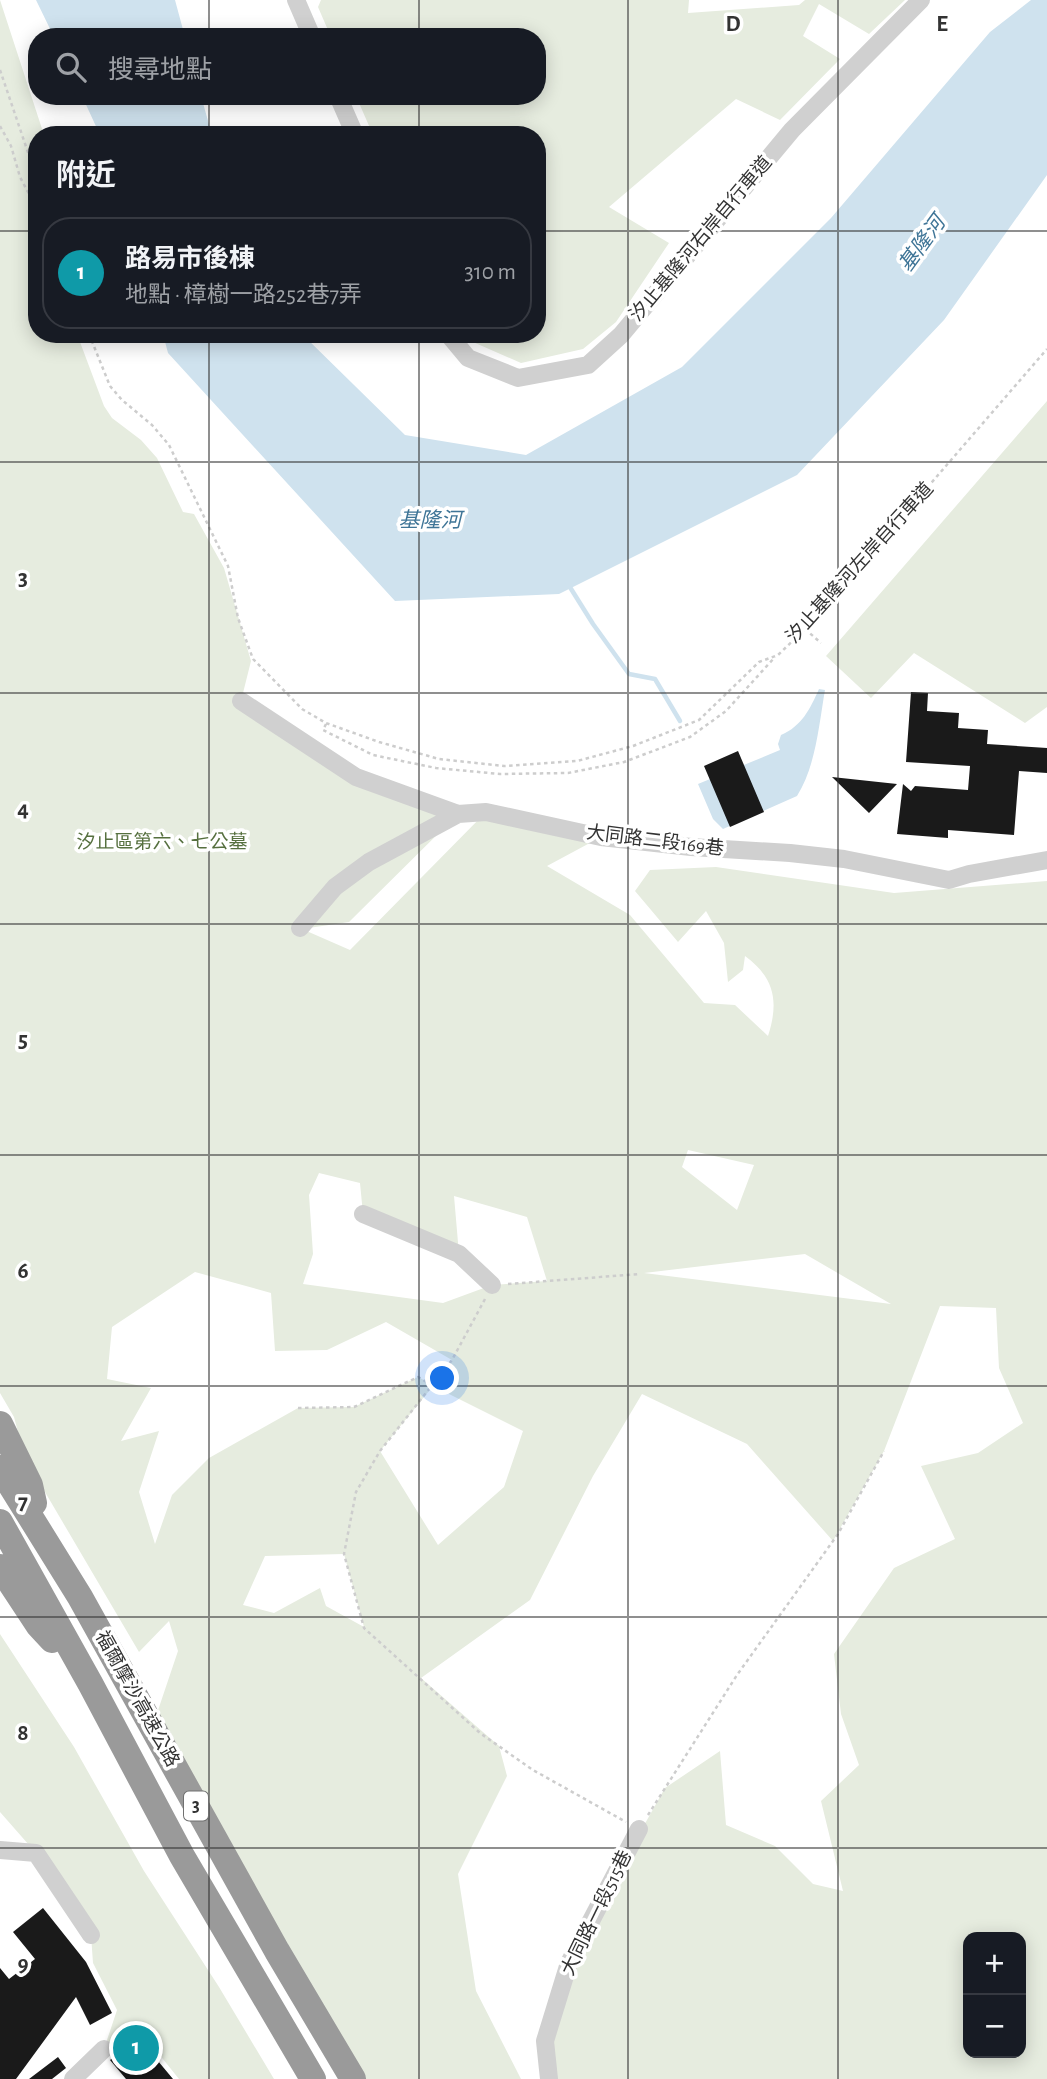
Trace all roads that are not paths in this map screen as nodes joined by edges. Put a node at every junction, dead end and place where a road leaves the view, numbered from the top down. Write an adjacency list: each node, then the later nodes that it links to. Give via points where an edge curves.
1 (296, 0): 3 (street)
2 (921, 0): 6 (street, 汐止基隆河右岸自行車道, via 792,130 621,335 588,365 518,378 468,358)
3 (308, 28)
4 (342, 105): 5 (street)
5 (351, 126)
6 (456, 343)
7 (241, 701): 8 (street, via 356,777)
8 (458, 814): 9 (street, 大同路二段169巷, via 486,812 601,837 844,859 950,880); 10 (street, 大同路二段169巷, via 369,862 335,887)
9 (1047, 860)
10 (300, 928)
11 (363, 1214): 12 (street, via 459,1254)
12 (492, 1285)
13 (0, 1424): 16 (highway, via 30,1485)
14 (0, 1468): 16 (highway, 福爾摩沙高速公路 / 3)
15 (0, 1522): 18 (highway, 福爾摩沙高速公路 / 3)
16 (40, 1532): 25 (highway, 福爾摩沙高速公路 / 3)
17 (0, 1567): 18 (highway, via 39,1626)
18 (90, 1683): 24 (highway, 福爾摩沙高速公路 / 3, via 182,1856)
19 (639, 1829): 26 (street, 大同路一段515巷, via 569,1963 545,2040)
20 (0, 1850): 21 (street, via 36,1853)
21 (91, 1935)
22 (104, 2049): 23 (street)
23 (73, 2079)
24 (313, 2079)
25 (353, 2079)
26 (549, 2079)

